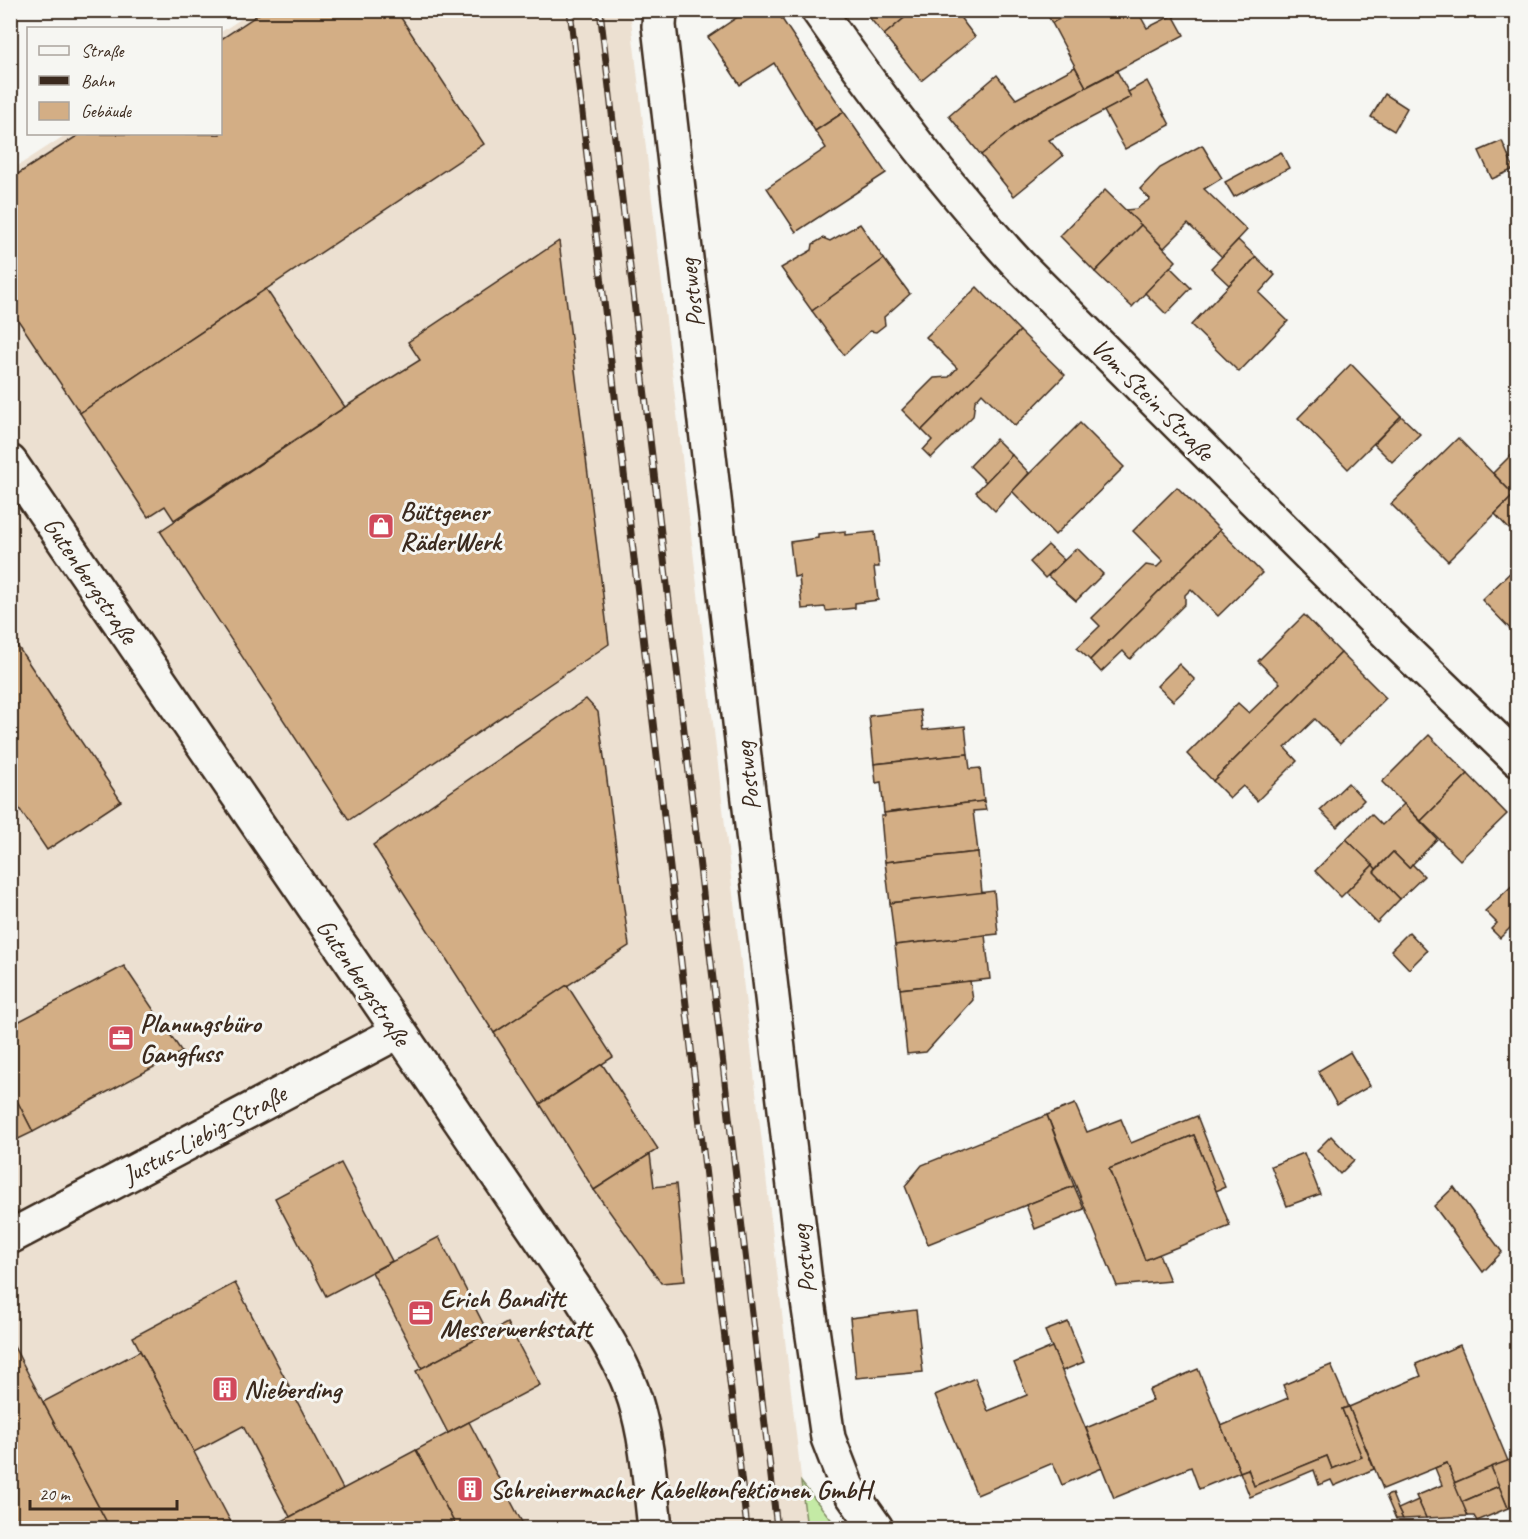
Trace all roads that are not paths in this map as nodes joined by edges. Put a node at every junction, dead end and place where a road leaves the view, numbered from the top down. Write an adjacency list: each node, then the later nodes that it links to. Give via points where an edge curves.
1 (660, 10): 8 (street, Postweg, via 822,1411 843,1479)
2 (818, 10): 4 (street, Vom-Stein-Straße, via 940,175 1019,265)
3 (10, 462): 5 (street, Gutenbergstraße)
4 (1518, 760)
5 (398, 1032): 6 (street, Justus-Liebig-Straße); 7 (street, Gutenbergstraße, via 611,1347 635,1399 646,1450)
6 (10, 1237)
7 (655, 1528)
8 (876, 1528)

